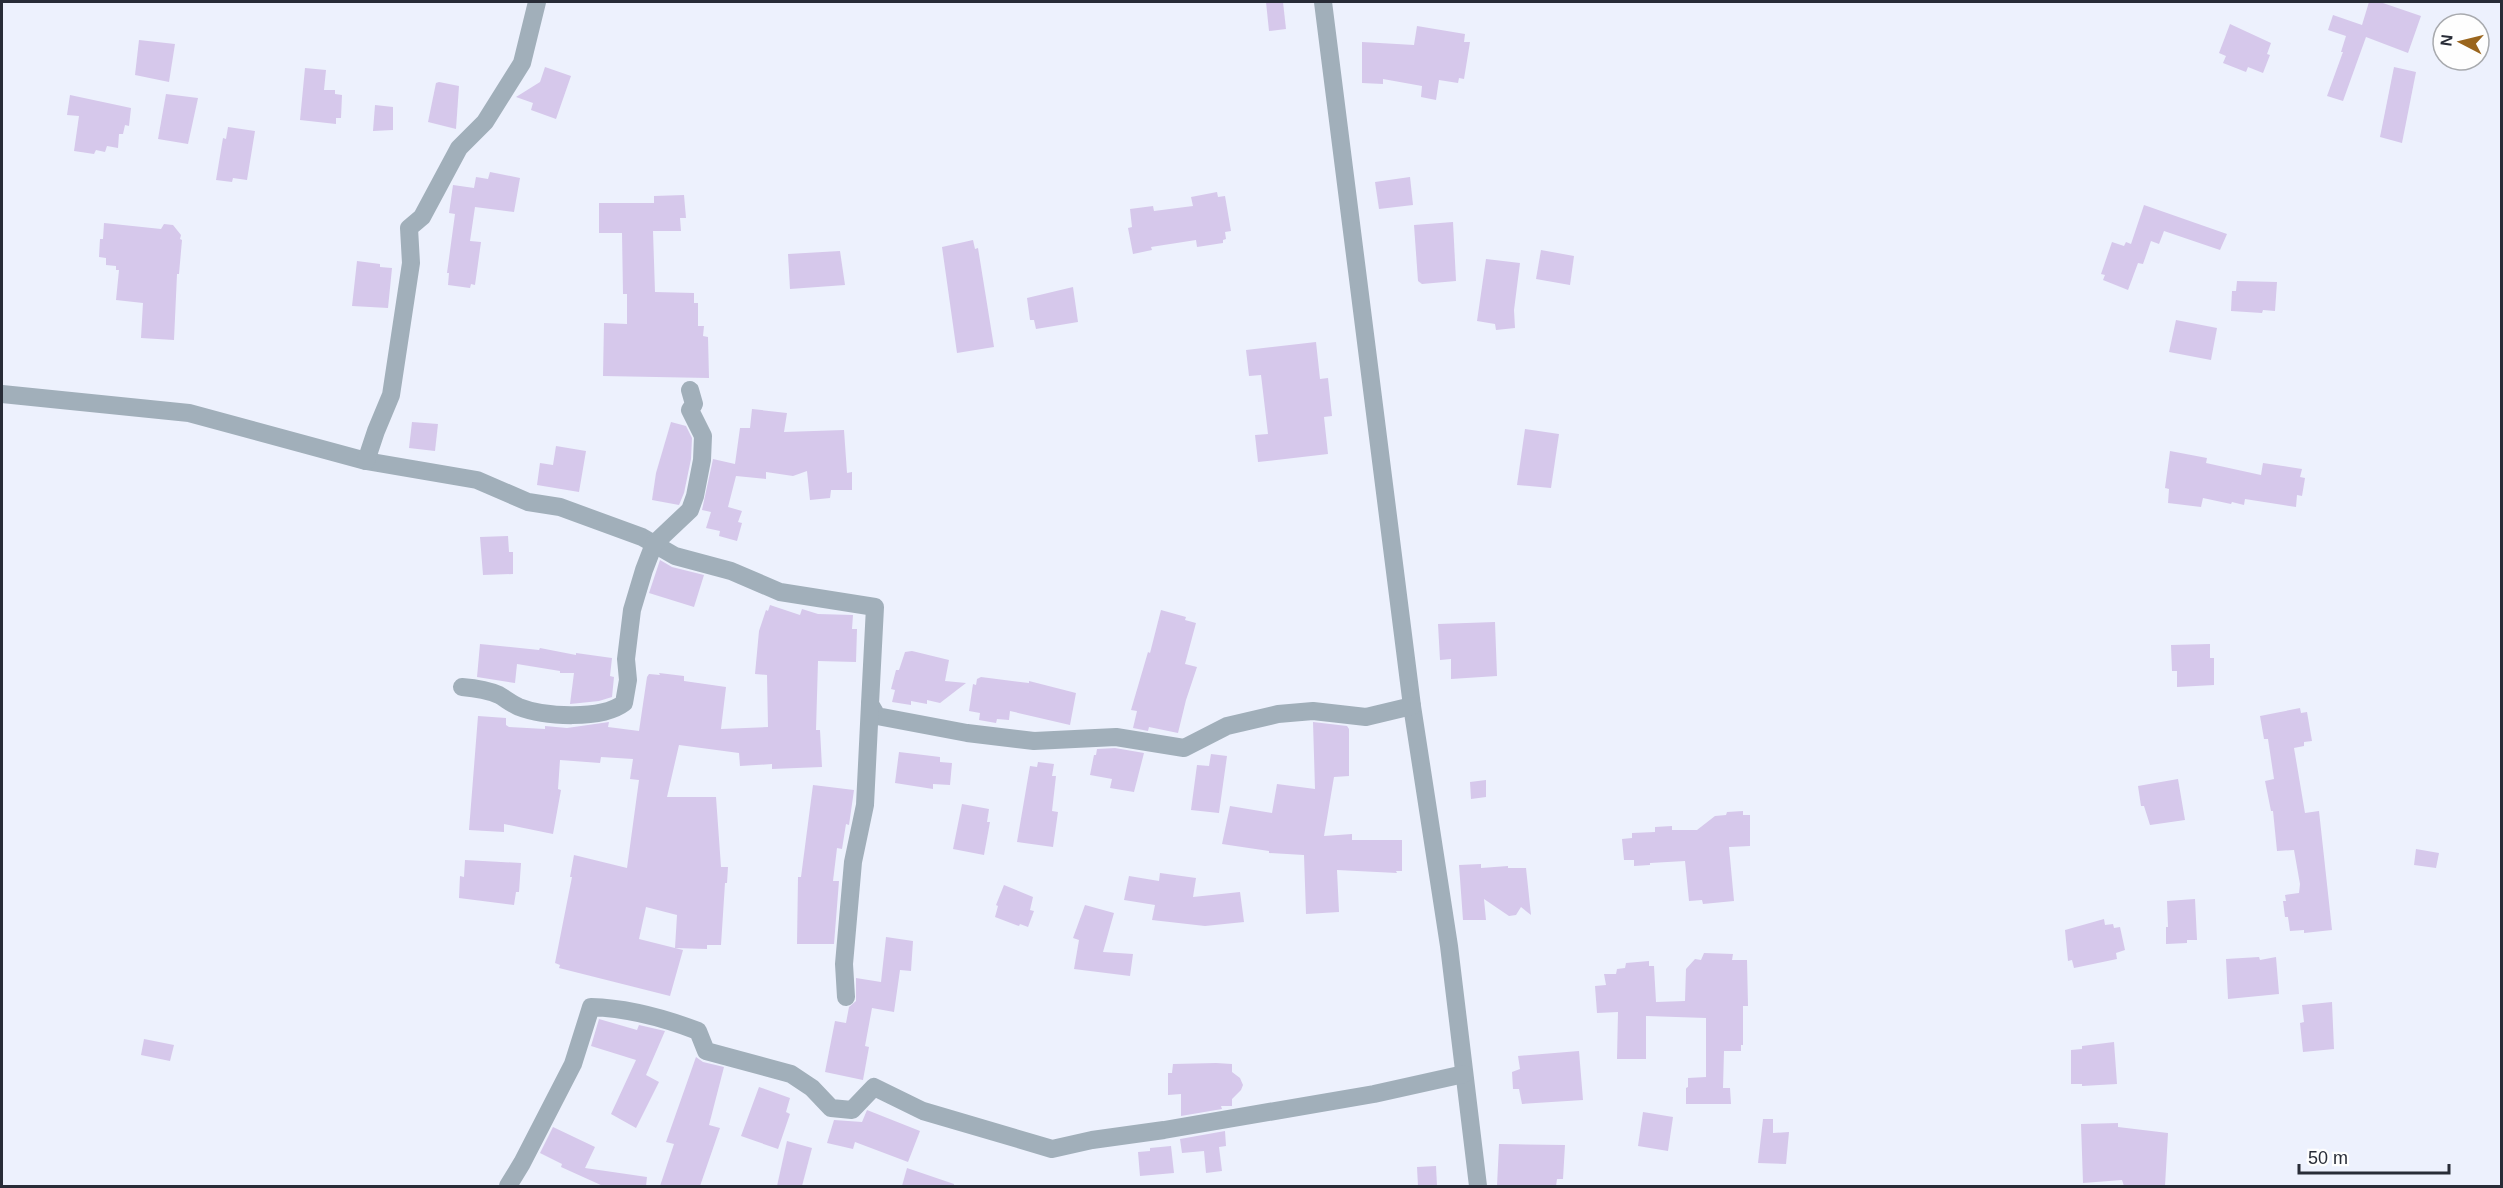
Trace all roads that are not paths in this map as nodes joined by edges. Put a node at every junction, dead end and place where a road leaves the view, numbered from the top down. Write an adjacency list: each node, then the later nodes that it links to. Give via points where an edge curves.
1 (537, 2): 5 (street, via 522,63 485,122 459,148 422,217 409,228 411,263 392,395)
2 (1323, 2): 9 (street)
3 (690, 390): 6 (street, via 694,404 690,410 703,436 695,495 690,510)
4 (2, 393): 5 (street, via 189,413)
5 (366, 461): 6 (street, via 477,480 528,502 560,507)
6 (654, 544): 7 (street, via 632,610 624,703 615,710 542,714 497,694); 8 (street, via 675,556 731,571 780,592 875,608)
7 (462, 687)
8 (870, 704): 9 (street, via 877,716 967,733 1034,741 1116,737 1184,748 1227,726 1278,714 1313,711 1366,717); 10 (street, via 865,805 853,862 844,964)
9 (1412, 706): 11 (street, via 1449,946)
10 (846, 997)
11 (1464, 1074): 12 (street, via 1374,1094 1052,1149 923,1111 874,1087 852,1110 831,1108 791,1074 706,1051 698,1031 670,1020 591,1007 573,1064); 13 (street)
12 (508, 1186)
13 (1478, 1186)

